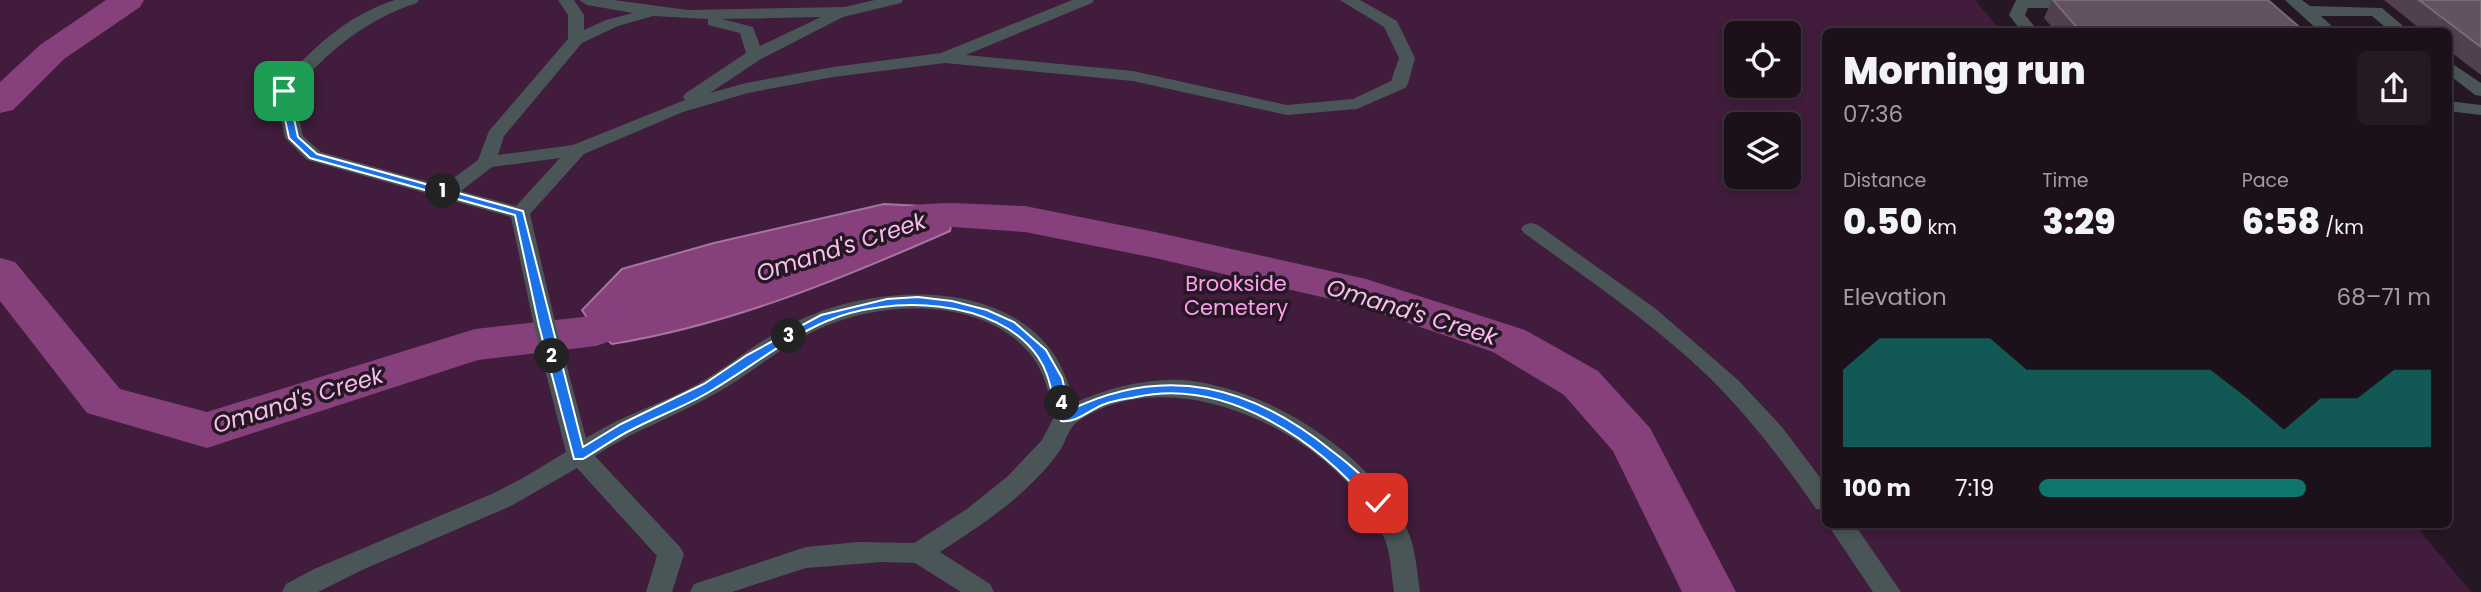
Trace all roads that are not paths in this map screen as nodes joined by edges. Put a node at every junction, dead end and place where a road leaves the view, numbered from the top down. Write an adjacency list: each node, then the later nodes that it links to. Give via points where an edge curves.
1 (411, 0): 25 (street, via 346,29 311,59 284,91 294,138 314,156)
2 (566, 0): 15 (street, via 576,15)
3 (587, 0): 9 (street)
4 (895, 0): 10 (street)
5 (1086, 0): 17 (street)
6 (1348, 0): 17 (street, via 1391,24 1407,58 1399,84 1357,104 1287,110 1133,76)
7 (2090, 3): 12 (street, via 2022,3 2017,15)
8 (2299, 6): 13 (street); 14 (street, via 2375,11)
9 (655, 12): 11 (street); 15 (street, via 612,23)
10 (844, 12): 11 (street); 16 (street)
11 (688, 15): 16 (street, via 747,30)
12 (2028, 28)
13 (2325, 28)
14 (2397, 28)
15 (576, 40): 24 (street, via 495,135)
16 (755, 55): 21 (street)
17 (946, 58): 21 (street, via 821,74)
18 (2452, 69): 19 (street)
19 (2481, 91)
20 (2452, 106): 22 (street)
21 (677, 107): 23 (street)
22 (2481, 110)
23 (577, 150): 24 (street); 26 (street)
24 (486, 162): 25 (street)
25 (447, 192): 26 (street)
26 (520, 214): 29 (street)
27 (1531, 229): 30 (street, via 1713,369 1766,423)
28 (1066, 418): 29 (street, via 1056,378 1042,353 1010,325 952,305 887,302 825,317 709,387); 32 (street, via 1052,443 995,502); 37 (street, via 1102,400 1146,390 1195,389 1238,401 1276,419 1355,476 1378,503 1395,531)
29 (579, 455): 33 (street, via 485,509); 34 (street, via 671,554)
30 (1822, 498)
31 (1843, 528): 38 (street)
32 (918, 553): 35 (street, via 819,555); 36 (street)
33 (295, 592)
34 (659, 592)
35 (703, 592)
36 (981, 592)
37 (1407, 592)
38 (1888, 592)

